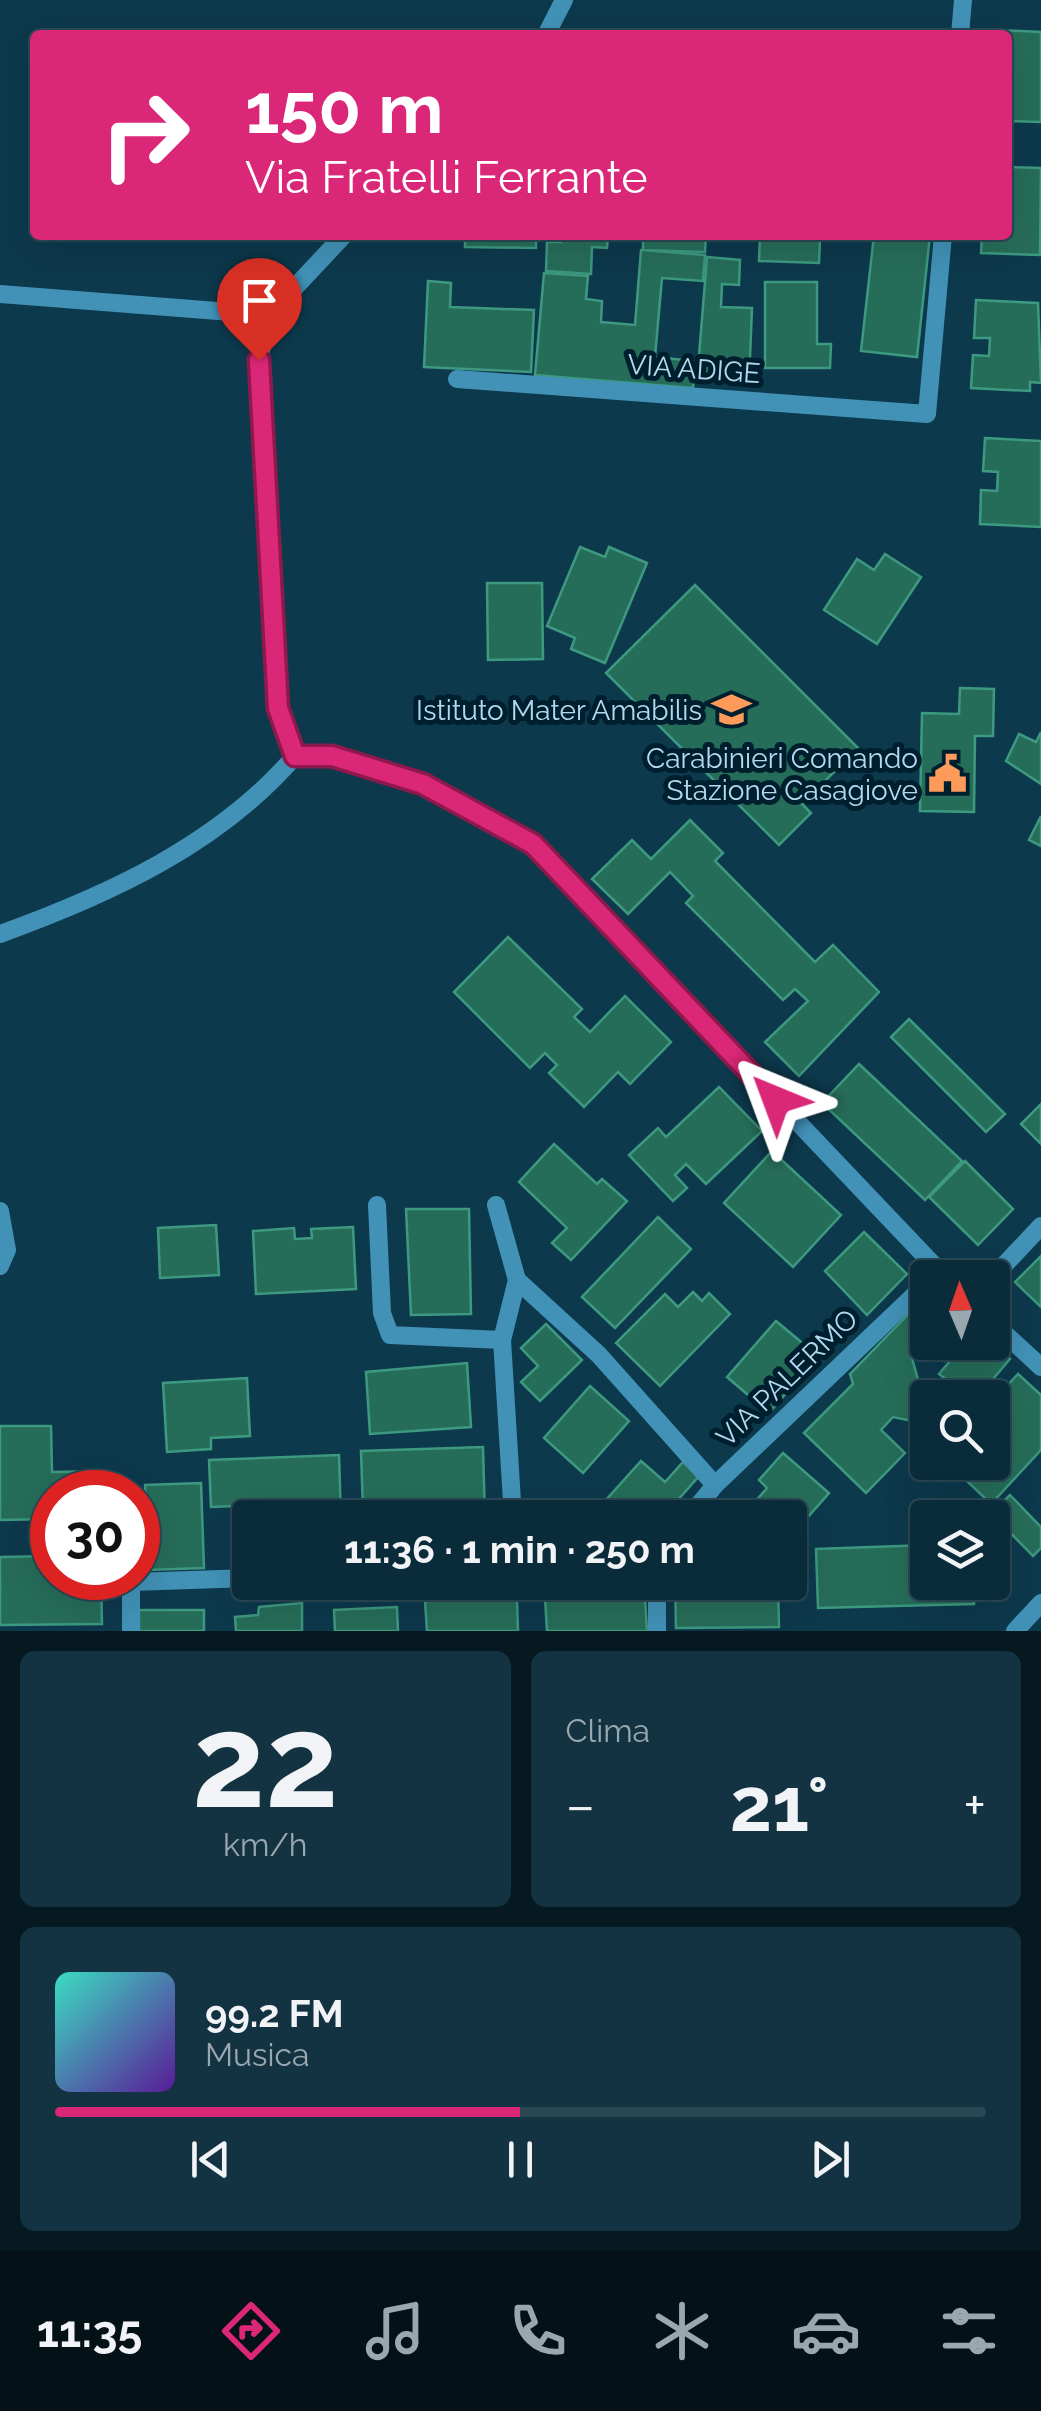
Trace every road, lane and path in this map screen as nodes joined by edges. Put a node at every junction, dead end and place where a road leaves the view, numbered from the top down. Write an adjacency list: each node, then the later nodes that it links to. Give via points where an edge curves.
1 (564, 0): 3 (street)
2 (963, 0): 4 (street)
3 (549, 30)
4 (960, 30)
5 (339, 240): 8 (street)
6 (943, 240): 9 (street, VIA ADIGE, via 928,414)
7 (0, 294): 8 (street)
8 (269, 315): 10 (street, via 259,360 278,708)
9 (457, 379)
10 (295, 756): 11 (street, via 269,786 164,862 90,901); 16 (street, via 332,756 423,784 533,844)
11 (0, 934)
12 (496, 1205): 19 (street)
13 (376, 1206): 22 (street, via 382,1312 390,1335)
14 (0, 1212): 18 (street, via 6,1250)
15 (1041, 1226): 17 (street)
16 (920, 1260)
17 (1009, 1260)
18 (0, 1266)
19 (517, 1280): 22 (street); 24 (street, via 600,1355)
20 (910, 1301): 24 (street, VIA PALERMO)
21 (1010, 1339): 23 (street)
22 (502, 1340): 25 (street)
23 (1041, 1368)
24 (715, 1485): 26 (street, VIA PALERMO)
25 (512, 1500)
26 (703, 1500)
27 (232, 1579): 30 (street, via 131,1582)
28 (657, 1600): 31 (street)
29 (1041, 1604): 32 (street)
30 (131, 1631)
31 (657, 1631)
32 (1015, 1631)

